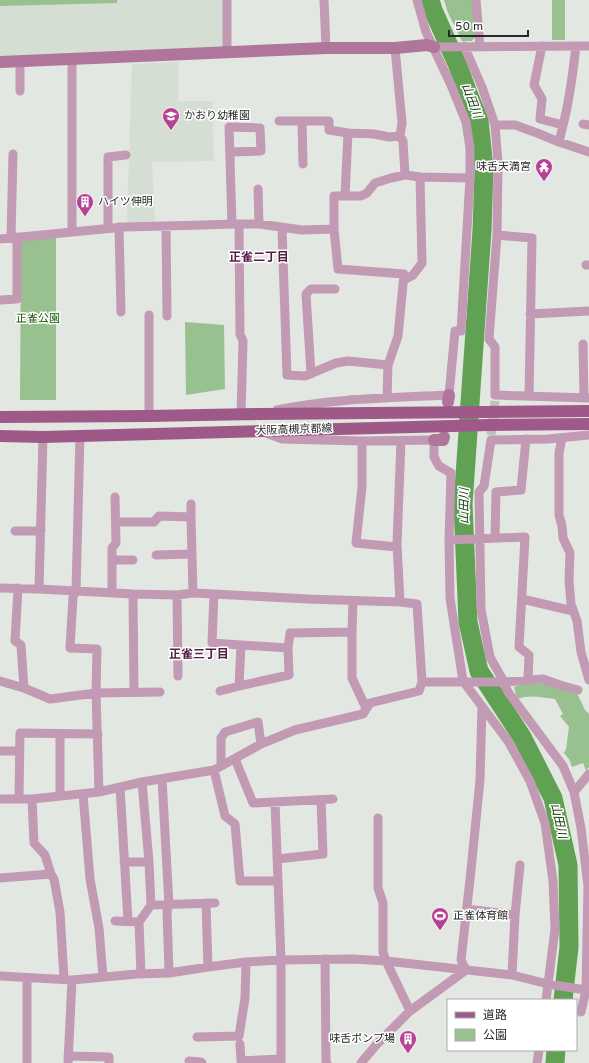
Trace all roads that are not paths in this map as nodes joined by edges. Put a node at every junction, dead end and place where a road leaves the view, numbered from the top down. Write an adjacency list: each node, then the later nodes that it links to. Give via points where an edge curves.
1 (227, 0): 13 (street)
2 (324, 0): 11 (street)
3 (417, 0): 9 (street, via 426,32)
4 (476, 0): 10 (street)
5 (464, 46): 9 (street); 10 (street); 20 (street)
6 (542, 46): 7 (street); 10 (street); 21 (street, via 534,85 542,99 540,118)
7 (576, 46): 8 (street); 21 (street, via 568,109)
8 (589, 46)
9 (434, 47): 12 (street, via 427,45); 32 (street, via 466,122 470,148)
10 (480, 47)
11 (326, 48): 12 (street); 13 (street)
12 (395, 48): 23 (street, via 402,123)
13 (227, 53): 14 (street)
14 (72, 60): 16 (street); 42 (street)
15 (0, 62): 16 (street)
16 (20, 62): 17 (street)
17 (20, 91)
18 (279, 121): 19 (street)
19 (302, 121): 22 (street, via 329,121 329,130); 29 (street)
20 (495, 125): 24 (street, via 515,125); 43 (street, via 498,163)
21 (563, 125): 24 (street)
22 (348, 133): 23 (street); 34 (street)
23 (400, 136): 30 (street, via 403,141)
24 (558, 142): 26 (street)
25 (230, 152): 35 (street)
26 (589, 152)
27 (13, 154): 44 (street)
28 (126, 155): 39 (street, via 108,157)
29 (303, 164)
30 (405, 175): 31 (street); 34 (street, via 375,183 361,196)
31 (420, 177): 32 (street); 46 (street, via 422,264 413,275)
32 (470, 178): 60 (street, via 461,331 455,330)
33 (258, 189): 36 (street)
34 (345, 196): 41 (street, via 334,196)
35 (235, 224): 36 (street); 37 (street); 62 (street, via 240,334 243,341)
36 (259, 224): 40 (street)
37 (166, 226): 38 (street); 53 (street)
38 (119, 227): 39 (street); 49 (street)
39 (108, 228): 42 (street)
40 (282, 228): 41 (street); 56 (street, via 287,375)
41 (334, 229): 46 (street, via 338,269 404,274)
42 (72, 231): 44 (street)
43 (497, 235): 51 (street, via 532,238); 57 (street, via 489,339 495,346 495,398)
44 (14, 237): 45 (street); 48 (street, via 17,299)
45 (0, 239)
46 (404, 280): 55 (street, via 398,336)
47 (335, 289): 56 (street, via 311,289 306,294)
48 (0, 300)
49 (121, 312)
50 (589, 312): 51 (street)
51 (530, 314): 57 (street)
52 (149, 315): 64 (street)
53 (167, 316)
54 (583, 344): 59 (street)
55 (388, 365): 56 (street, via 348,361 336,363); 58 (street)
56 (311, 374)
57 (529, 396): 59 (street)
58 (387, 398): 60 (street); 63 (street, via 300,405)
59 (586, 398)
60 (450, 403): 63 (main road, 大阪高槻京都線); 67 (main road, 大阪高槻京都線)
61 (589, 411): 67 (main road, 大阪高槻京都線)
62 (241, 414): 63 (main road, 大阪高槻京都線); 64 (main road, 大阪高槻京都線)
63 (260, 414)
64 (150, 416): 65 (main road, 大阪高槻京都線)
65 (0, 417)
66 (589, 424): 67 (main road, 大阪高槻京都線)
67 (491, 428): 68 (main road, 大阪高槻京都線, via 451,426); 74 (street); 83 (street, via 484,486 479,492)
68 (260, 431): 69 (main road, 大阪高槻京都線); 75 (street, via 282,439)
69 (80, 435): 72 (main road, 大阪高槻京都線); 94 (street)
70 (589, 435): 73 (street)
71 (0, 436): 72 (main road, 大阪高槻京都線)
72 (43, 437): 82 (street)
73 (562, 438): 74 (street); 103 (street, via 559,453 559,515 563,538 570,553 569,580)
74 (526, 439): 84 (street, via 521,490 496,492)
75 (362, 441): 76 (street); 86 (street, via 362,487 356,543)
76 (400, 441): 85 (street, via 439,439 434,457 439,466 451,473); 86 (street)
77 (115, 497): 80 (street)
78 (191, 504): 79 (street)
79 (191, 517): 80 (street, via 159,516 154,522); 87 (street)
80 (116, 522): 89 (street)
81 (15, 531): 82 (street)
82 (41, 531): 93 (street)
83 (480, 538): 84 (street); 85 (street); 113 (street, via 481,609 490,657)
84 (495, 538): 100 (street, via 525,537)
85 (449, 540): 111 (street, via 450,598)
86 (397, 547): 102 (street)
87 (192, 554): 88 (street); 96 (street)
88 (156, 555)
89 (113, 560): 90 (street); 95 (street)
90 (132, 560)
91 (0, 588): 92 (street)
92 (18, 588): 93 (street); 115 (street, via 15,641 21,645)
93 (39, 588): 94 (street)
94 (76, 591): 95 (street); 120 (street, via 73,597 70,648 97,649)
95 (112, 593): 97 (street)
96 (193, 593): 98 (street); 99 (street)
97 (133, 594): 98 (street); 118 (street)
98 (177, 594): 107 (street)
99 (214, 594): 101 (street); 105 (street, via 212,643)
100 (522, 599): 103 (street); 108 (street, via 518,647 529,655)
101 (353, 601): 102 (street); 104 (street)
102 (400, 602): 112 (street, via 416,604)
103 (573, 610): 109 (street)
104 (352, 632): 106 (street, via 290,633); 122 (street, via 352,678)
105 (241, 645): 106 (street); 114 (street)
106 (288, 648): 114 (street, via 289,675)
107 (178, 676)
108 (528, 679): 113 (street); 116 (street, via 543,679)
109 (589, 680)
110 (0, 681): 115 (street)
111 (464, 681): 112 (street); 113 (street); 121 (street)
112 (422, 682): 122 (street, via 419,691 370,703)
113 (504, 682): 135 (street, via 508,692 563,766)
114 (239, 686): 117 (street)
115 (24, 688): 120 (street, via 50,699)
116 (578, 690)
117 (220, 691)
118 (134, 692): 119 (street); 120 (street)
119 (160, 692)
120 (96, 693): 124 (street)
121 (482, 706): 154 (street, via 480,780); 173 (street, via 508,741 530,781 544,823 553,881 554,929)
122 (366, 708): 125 (street, via 363,714 295,730)
123 (60, 734): 124 (street); 127 (street, via 20,733); 137 (street)
124 (98, 734): 134 (street)
125 (260, 744): 128 (street); 129 (street, via 258,722 225,732 221,738)
126 (0, 751): 127 (street)
127 (20, 751): 139 (street)
128 (235, 758): 129 (street); 143 (street, via 253,803)
129 (218, 768): 131 (street); 151 (street, via 224,816 235,824 240,881)
130 (589, 774): 135 (street)
131 (162, 779): 132 (street); 153 (street)
132 (142, 782): 133 (street); 147 (street)
133 (120, 787): 134 (street); 146 (street)
134 (99, 792): 136 (street)
135 (574, 792): 163 (street, via 588,886)
136 (83, 794): 137 (street); 170 (street, via 90,878 99,928)
137 (60, 796): 140 (street)
138 (0, 799): 139 (street)
139 (19, 799): 140 (street)
140 (32, 799): 149 (street, via 34,843 45,855)
141 (334, 799): 142 (street)
142 (321, 800): 143 (street); 145 (street, via 322,854)
143 (275, 802): 145 (street)
144 (378, 818): 161 (street, via 378,888 383,903 383,952)
145 (277, 859): 151 (street)
146 (124, 862): 147 (street); 157 (street)
147 (149, 862): 152 (street)
148 (520, 865): 155 (street)
149 (51, 874): 150 (street); 172 (street, via 60,912)
150 (0, 878)
151 (278, 882): 160 (street)
152 (152, 905): 153 (street); 158 (street)
153 (169, 905): 164 (street, via 210,903); 167 (street)
154 (467, 909): 155 (street); 165 (street, via 461,960)
155 (515, 915): 169 (street)
156 (115, 921): 157 (street)
157 (128, 922): 158 (street)
158 (139, 922): 166 (street)
159 (325, 959): 160 (street); 161 (street); 187 (street)
160 (281, 960): 162 (street); 183 (street)
161 (386, 961): 165 (street); 176 (street)
162 (246, 962): 164 (street); 178 (street, via 245,998 239,1036)
163 (588, 965): 174 (street)
164 (208, 967): 167 (street)
165 (466, 970): 169 (street); 176 (street)
166 (141, 974): 167 (street); 170 (street)
167 (169, 974)
168 (0, 976): 171 (street)
169 (512, 976): 173 (street)
170 (103, 977): 172 (street)
171 (27, 978): 172 (street); 184 (street)
172 (68, 979): 181 (street)
173 (548, 984): 174 (street); 175 (street)
174 (586, 990): 177 (street)
175 (546, 999)
176 (410, 1011): 188 (street)
177 (581, 1012)
178 (197, 1037)
179 (240, 1044): 183 (street, via 241,1061)
180 (539, 1051): 189 (street)
181 (68, 1059): 185 (street, via 109,1057)
182 (189, 1061): 186 (street)
183 (281, 1061)
184 (27, 1063)
185 (109, 1063)
186 (202, 1063)
187 (327, 1063)
188 (361, 1063)
189 (537, 1063)

